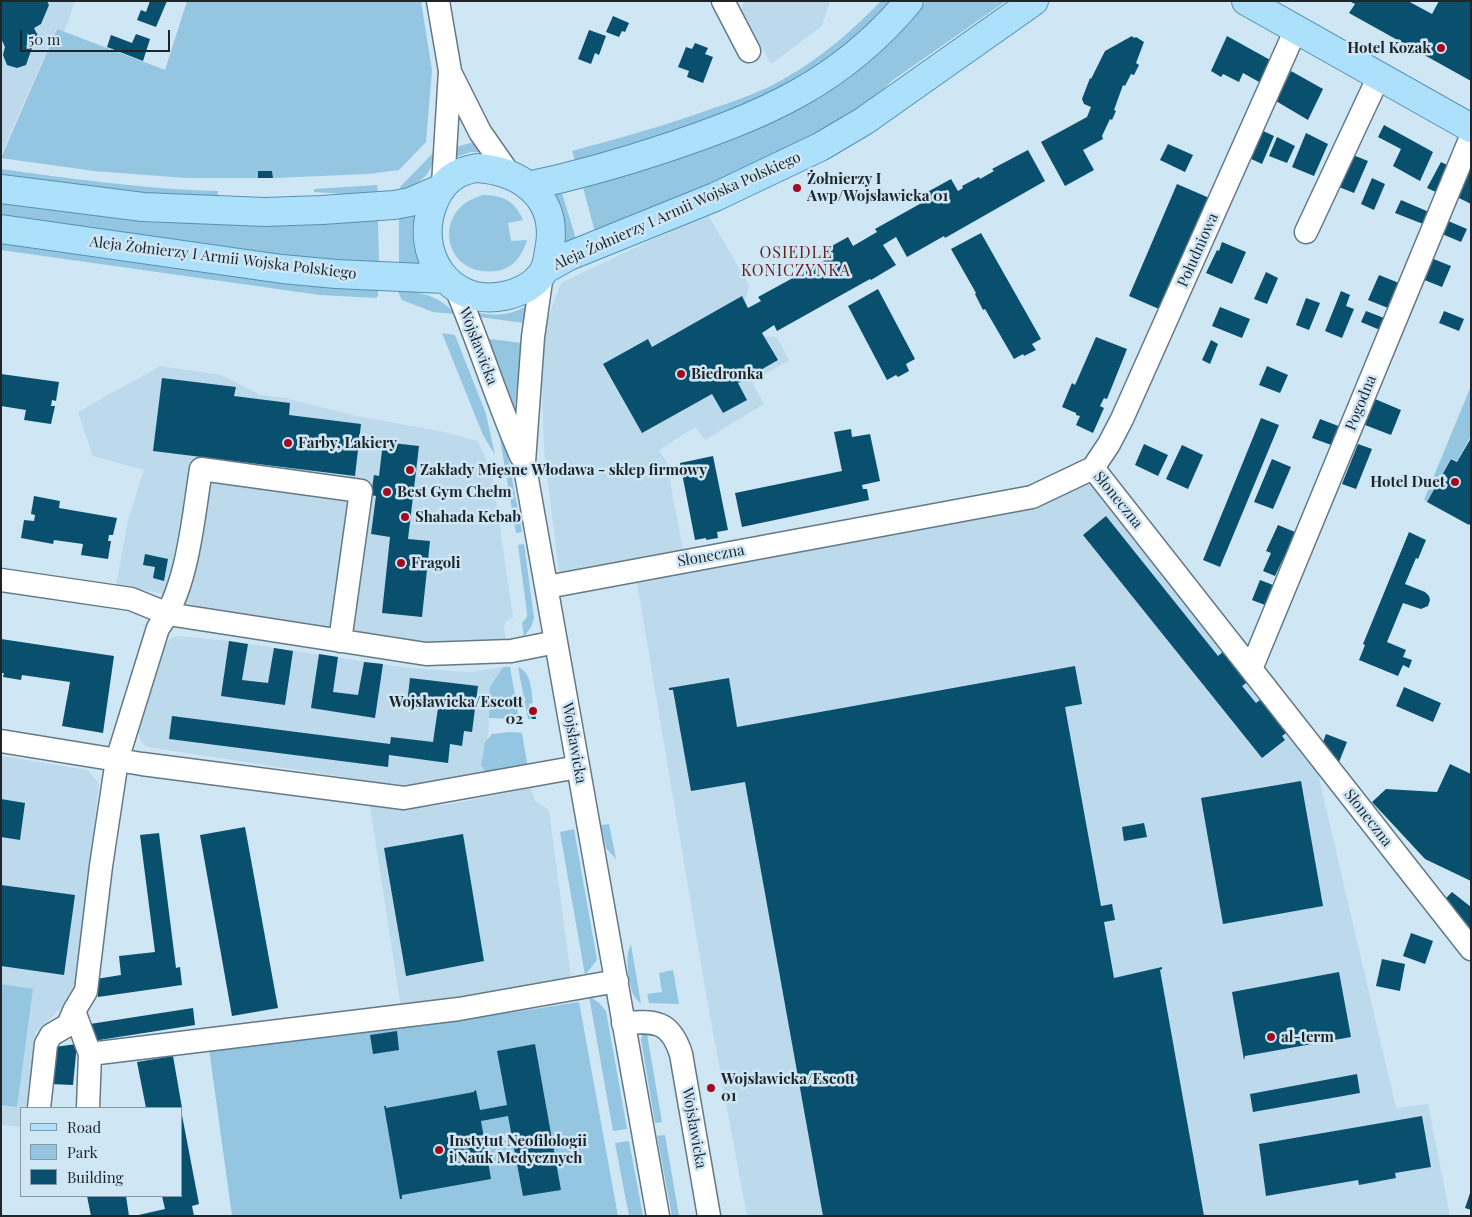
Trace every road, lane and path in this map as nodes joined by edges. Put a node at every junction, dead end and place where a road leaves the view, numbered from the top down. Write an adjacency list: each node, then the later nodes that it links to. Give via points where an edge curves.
1 (438, 1): 8 (street)
2 (723, 1): 7 (street)
3 (909, 1): 12 (main road, via 888,25 840,67 770,109 606,167)
4 (1034, 1): 17 (main road, Aleja Żołnierzy I Armii Wojska Polskiego, via 864,121 828,142 735,188 569,256)
5 (1246, 1): 6 (main road)
6 (1296, 30): 9 (main road); 20 (street, Południowa, via 1122,419)
7 (749, 51)
8 (450, 71): 12 (street, via 480,132); 13 (street)
9 (1379, 76): 10 (main road); 16 (street)
10 (1471, 128)
11 (1471, 137): 26 (street, Pogodna)
12 (519, 180): 13 (main road, via 495,170 470,169); 17 (main road, via 538,195 550,221 550,240)
13 (441, 187): 14 (main road, via 410,202 394,205 265,212 143,207); 18 (main road, via 428,218 428,249 433,263)
14 (1, 189)
15 (1, 229): 18 (main road, Aleja Żołnierzy I Armii Wojska Polskiego, via 282,269)
16 (1306, 232)
17 (543, 272): 18 (main road, via 523,290 501,296 468,293); 19 (street, Wojsławicka, via 533,337)
18 (450, 282): 19 (street, Wojsławicka, via 474,331)
19 (524, 462): 22 (street, Wojsławicka)
20 (1093, 468): 22 (street, Słoneczna, via 1032,497); 26 (street, Słoneczna)
21 (1, 580): 23 (street, via 131,599)
22 (547, 587): 25 (street, Wojsławicka)
23 (168, 614): 24 (street); 24 (street, via 185,563 201,469 361,491); 28 (street, via 158,628)
24 (340, 641): 25 (street, via 426,654 512,651)
25 (556, 642): 29 (street, Wojsławicka)
26 (1251, 669): 30 (street, Słoneczna)
27 (1, 741): 28 (street)
28 (118, 760): 29 (street, via 404,798); 32 (street, via 86,991)
29 (578, 767): 31 (street, Wojsławicka)
30 (1471, 949)
31 (616, 982): 33 (street, Wojsławicka); 34 (street, via 459,1009)
32 (74, 1011): 34 (street); 35 (street, via 68,1025 50,1035 46,1044)
33 (624, 1023): 37 (street, Wojsławicka); 38 (street, Wojsławicka, via 657,1023 671,1032 677,1041)
34 (90, 1054): 36 (street)
35 (39, 1107)
36 (88, 1107)
37 (658, 1216)
38 (709, 1216)

